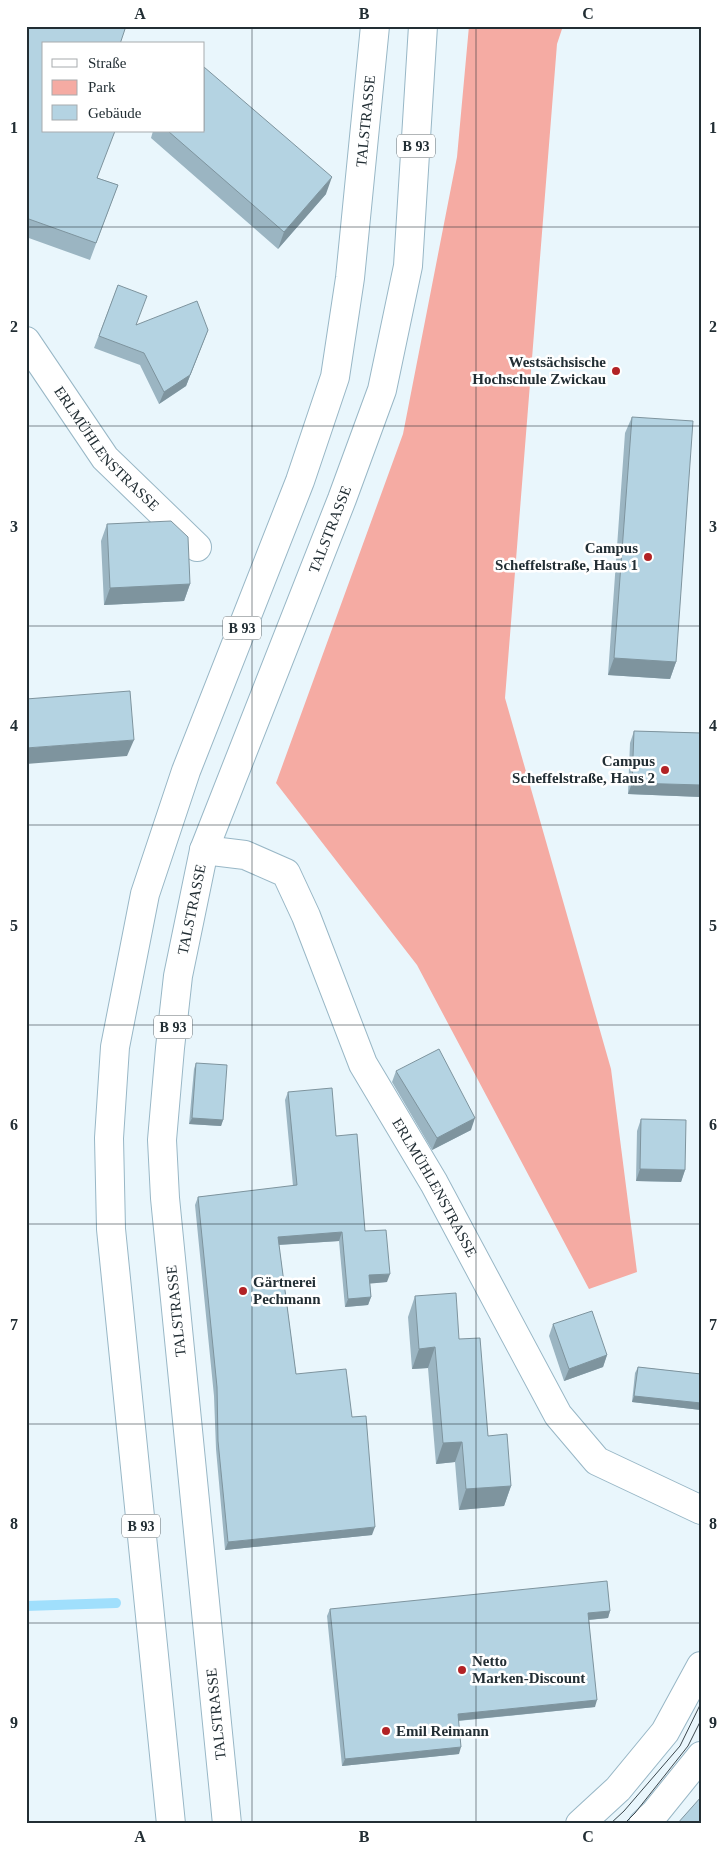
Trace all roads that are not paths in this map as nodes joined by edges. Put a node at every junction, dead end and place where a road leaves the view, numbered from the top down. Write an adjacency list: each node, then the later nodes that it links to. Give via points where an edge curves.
1 (376, 26): 9 (main road, TALSTRASSE / B 93, via 350,278 335,377 300,481 186,771 145,894 115,1047 109,1138 111,1229)
2 (423, 26): 5 (main road, TALSTRASSE / B 93, via 408,266 382,390)
3 (26, 341): 4 (main road, ERLMÜHLENSTRASSE, via 105,458)
4 (197, 547)
5 (204, 850): 6 (main road, ERLMÜHLENSTRASSE, via 245,855 286,873 363,1064 434,1183 558,1415 597,1461); 10 (main road, TALSTRASSE / B 93, via 178,976 162,1140)
6 (701, 1510)
7 (701, 1666): 11 (main road, via 665,1732 618,1789)
8 (701, 1756): 12 (main road)
9 (171, 1824)
10 (227, 1824)
11 (580, 1824)
12 (643, 1824)

